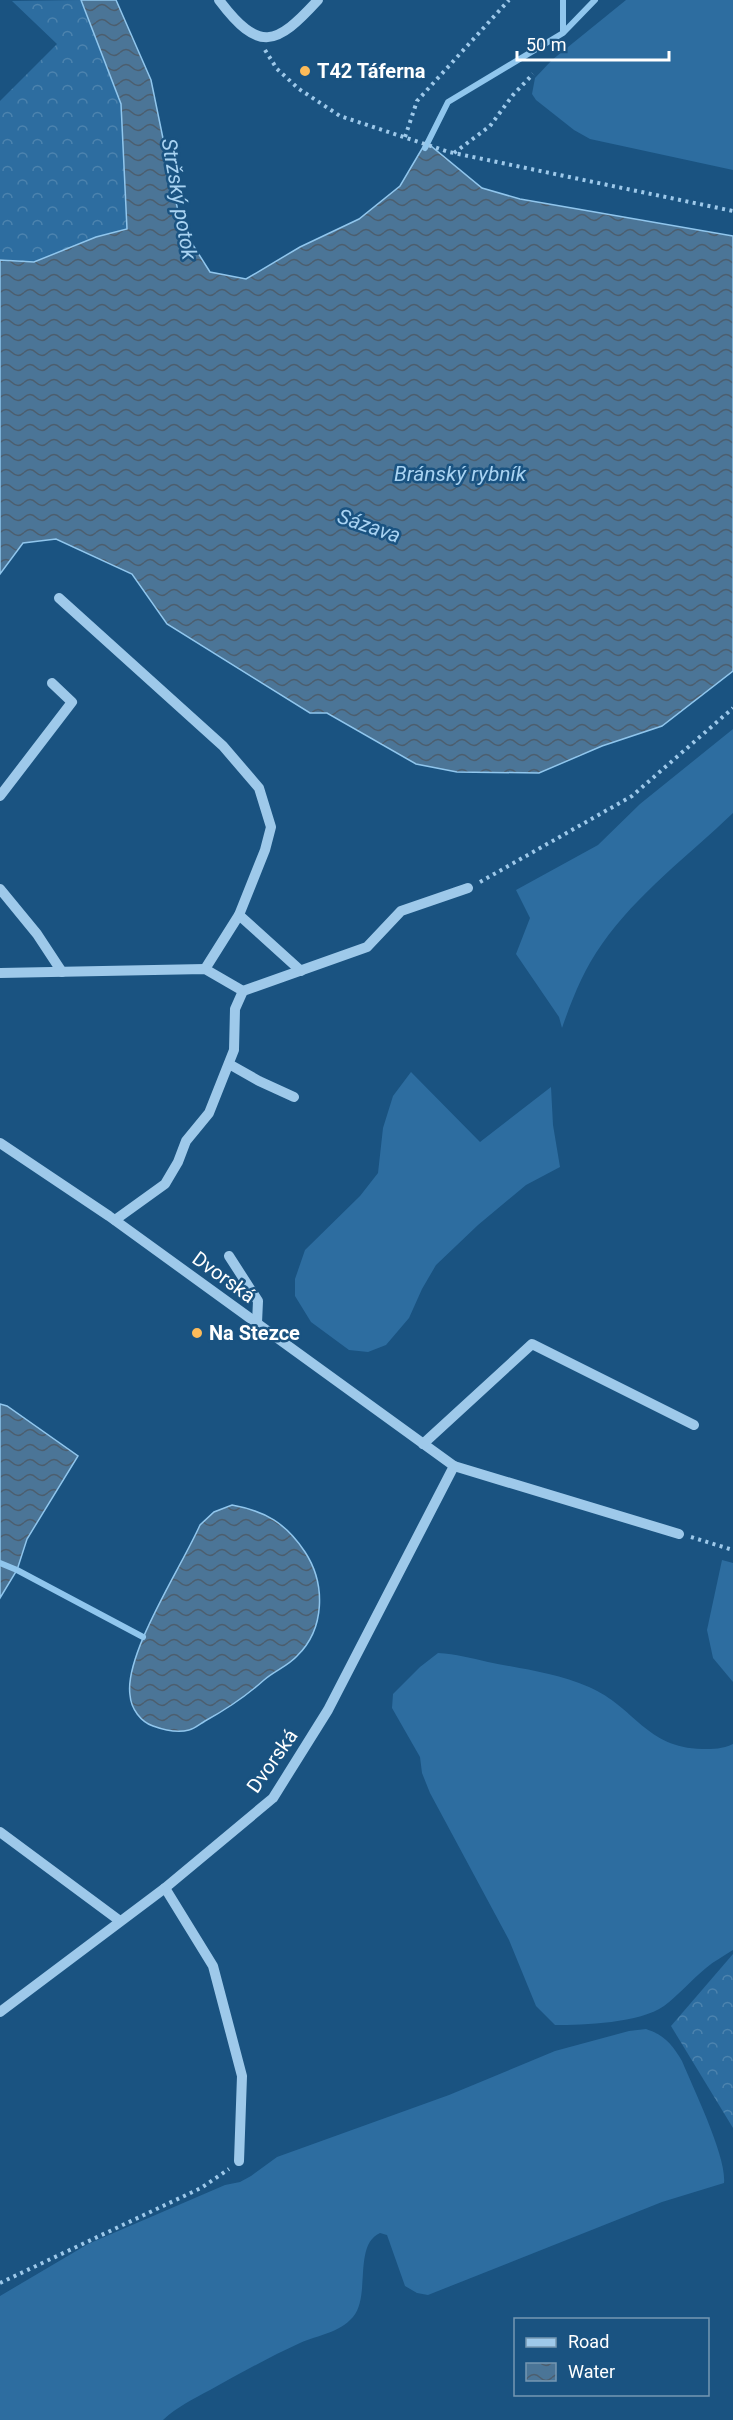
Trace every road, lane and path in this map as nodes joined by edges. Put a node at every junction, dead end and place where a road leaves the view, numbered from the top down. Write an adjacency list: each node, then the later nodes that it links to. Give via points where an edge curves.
1 (219, 0): 4 (street, via 238,24)
2 (318, 0): 4 (street, via 297,24 265,38)
3 (509, 0): 6 (path, via 417,101)
4 (256, 37): 6 (path, via 277,69 299,89 340,116)
5 (533, 74): 7 (path, via 490,126)
6 (405, 137): 7 (path)
7 (451, 153): 8 (path)
8 (733, 211)
9 (59, 598): 15 (street, via 223,746 259,788 271,827 266,850)
10 (52, 683): 12 (street, via 72,702)
11 (733, 708): 13 (path, via 632,796)
12 (0, 796)
13 (468, 888): 17 (street, via 401,911 367,947)
14 (0, 889): 18 (street)
15 (239, 915): 16 (street); 17 (street)
16 (205, 969): 18 (street); 20 (street)
17 (301, 971): 20 (street)
18 (62, 972): 19 (street)
19 (0, 973)
20 (243, 992): 21 (street, via 235,1009 234,1050)
21 (229, 1064): 22 (street); 24 (street, via 209,1113 186,1142 165,1184)
22 (294, 1097)
23 (0, 1143): 24 (street, Dvorská)
24 (115, 1220): 26 (street, Dvorská)
25 (229, 1256): 26 (street, via 258,1301)
26 (257, 1323): 28 (street, Dvorská)
27 (694, 1425): 28 (street, via 532,1344)
28 (423, 1444): 29 (street, Dvorská)
29 (454, 1466): 30 (street, Dvorská); 33 (street, Dvorská, via 328,1710 273,1798)
30 (679, 1534): 31 (path)
31 (733, 1550)
32 (0, 1832): 34 (street)
33 (165, 1888): 34 (street, Dvorská); 36 (street, via 213,1966 242,2076)
34 (120, 1922): 35 (street, Dvorská)
35 (0, 2013)
36 (239, 2161): 37 (path, via 201,2188)
37 (0, 2283)

